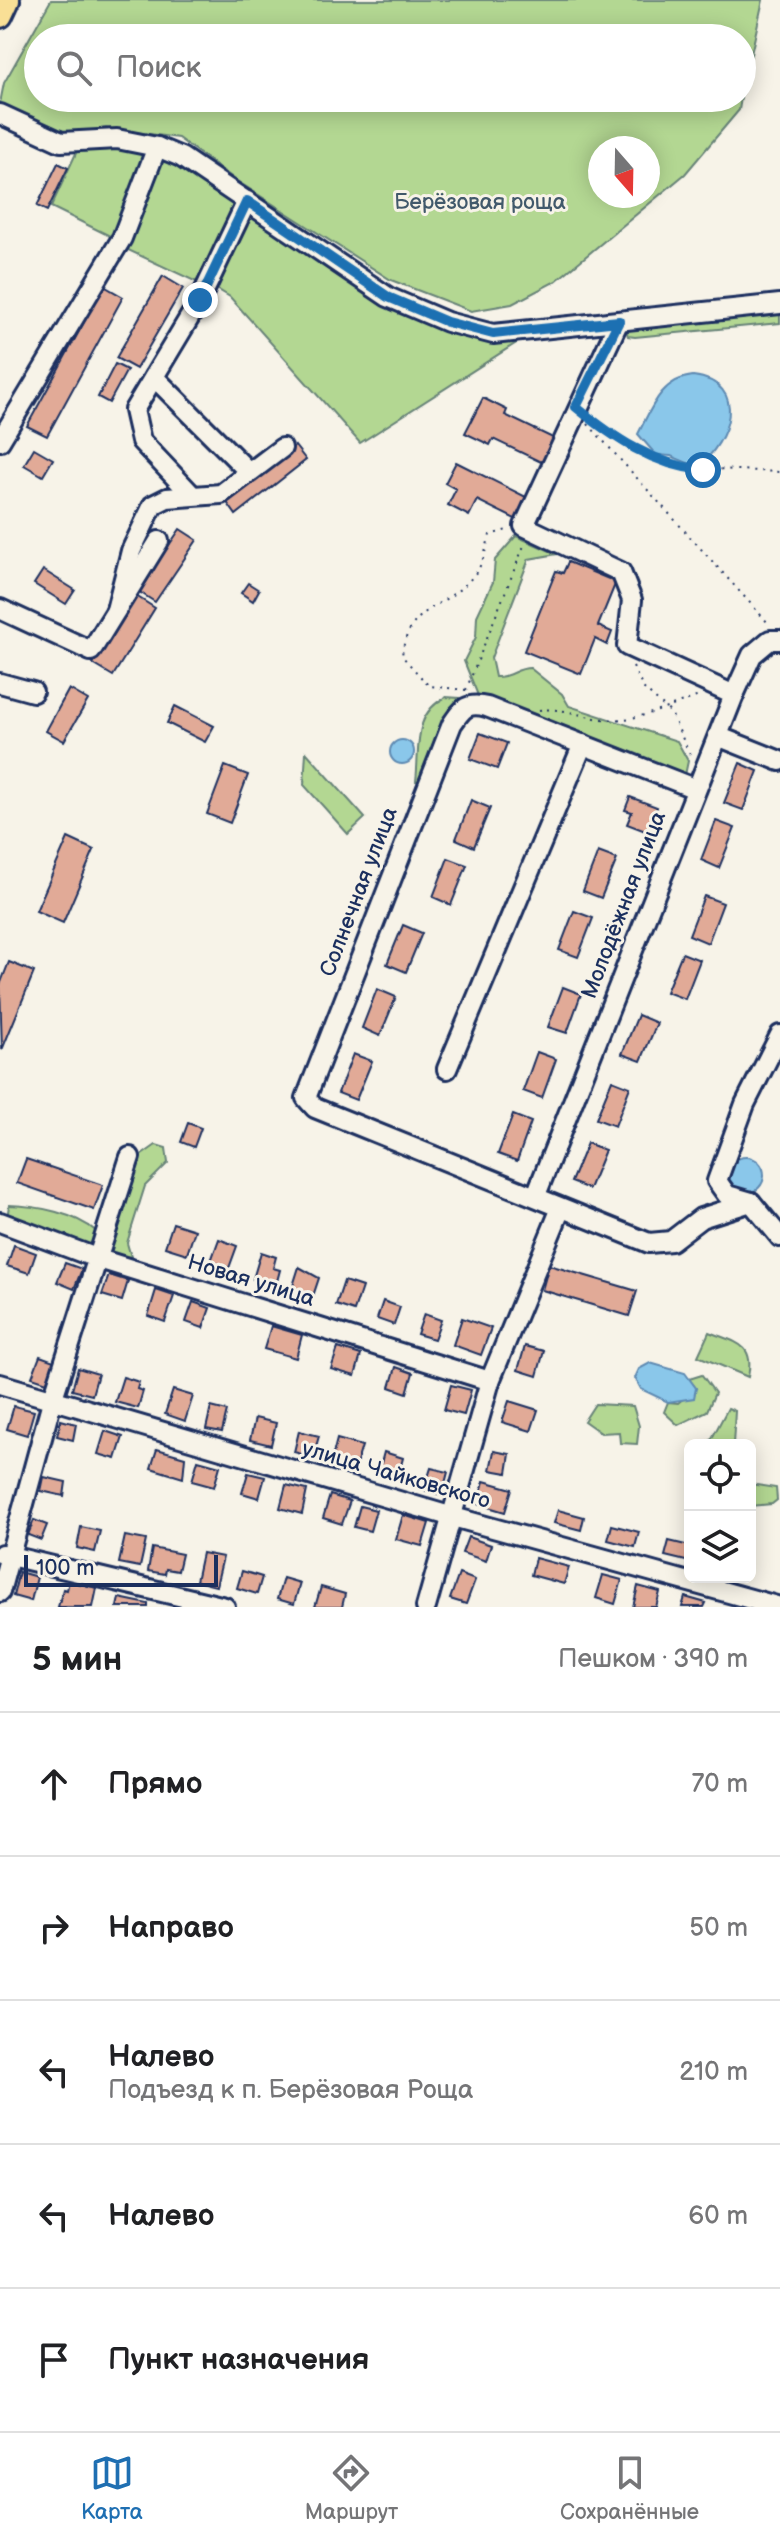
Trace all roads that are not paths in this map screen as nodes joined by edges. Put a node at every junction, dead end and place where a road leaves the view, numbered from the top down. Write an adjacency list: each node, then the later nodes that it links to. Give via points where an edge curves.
1 (7, 0): 2 (main road)
2 (0, 15)
3 (0, 114): 4 (street, via 61,142 117,139)
4 (157, 147): 5 (street); 9 (street, via 122,238)
5 (247, 201): 7 (street, via 388,297 447,322 493,334); 8 (street, via 200,300)
6 (780, 304): 7 (street)
7 (619, 321): 19 (street, via 576,407 527,529 621,572 632,600 626,629 627,646 633,651)
8 (154, 377): 11 (street); 12 (street, via 134,410 141,441)
9 (0, 441)
10 (282, 448): 11 (street)
11 (249, 472): 12 (street, via 221,494)
12 (191, 494): 15 (street, via 153,505 144,518)
13 (159, 541): 15 (street)
14 (0, 609): 15 (street, via 91,651)
15 (116, 610)
16 (773, 635): 19 (street, Молодёжная улица)
17 (0, 683): 18 (street)
18 (33, 692)
19 (727, 692): 20 (street, Молодёжная улица)
20 (720, 737): 22 (street); 23 (street, Молодёжная улица)
21 (583, 744): 23 (street); 25 (street); 28 (street, Солнечная улица, via 465,699 306,1098 315,1108)
22 (780, 761)
23 (691, 787): 28 (street, Молодёжная улица)
24 (780, 1035): 27 (street, via 745,1104)
25 (447, 1069)
26 (130, 1157): 34 (street)
27 (717, 1181): 29 (street, via 727,1195); 31 (street)
28 (536, 1195): 30 (street)
29 (751, 1202): 31 (street); 33 (street)
30 (561, 1208): 31 (street, via 661,1244 685,1234); 35 (street)
31 (701, 1218)
32 (0, 1222): 34 (street, Новая улица)
33 (780, 1237)
34 (99, 1259): 35 (street, Новая улица); 37 (street)
35 (490, 1381): 38 (street)
36 (0, 1384): 37 (street, улица Чайковского)
37 (52, 1401): 38 (street, улица Чайковского); 39 (street)
38 (453, 1517): 42 (street); 43 (street, улица Чайковского)
39 (6, 1555): 40 (street); 41 (street)
40 (0, 1592)
41 (225, 1607)
42 (426, 1607)
43 (780, 1607)

